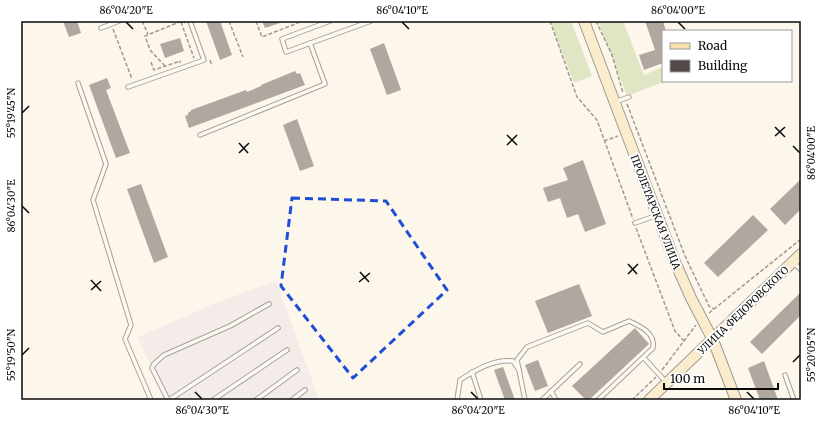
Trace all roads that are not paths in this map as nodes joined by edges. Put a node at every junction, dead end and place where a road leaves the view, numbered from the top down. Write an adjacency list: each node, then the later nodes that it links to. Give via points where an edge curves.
1 (119, 21): 6 (lane)
2 (190, 21): 9 (lane, via 204,60)
3 (330, 21): 7 (lane, via 282,39 286,52)
4 (371, 21): 7 (lane)
5 (584, 21): 11 (street, ПРОЛЕТАРСКАЯ УЛИЦА)
6 (101, 28)
7 (310, 43): 12 (lane, via 325,84)
8 (78, 83): 31 (lane, via 106,164 93,200 132,325 125,339)
9 (128, 87)
10 (627, 98): 11 (lane)
11 (614, 102): 13 (street, ПРОЛЕТАРСКАЯ УЛИЦА)
12 (200, 134)
13 (656, 215): 14 (lane); 20 (street, ПРОЛЕТАРСКАЯ УЛИЦА, via 675,262)
14 (634, 223)
15 (801, 254): 16 (street, УЛИЦА ФЕДОРОВСКОГО)
16 (793, 262): 17 (lane); 20 (street, УЛИЦА ФЕДОРОВСКОГО)
17 (801, 270)
18 (269, 304): 32 (lane, via 230,326 164,355 154,364 152,368)
19 (278, 328): 32 (lane)
20 (713, 340): 28 (street, УЛИЦА ФЕДОРОВСКОГО); 43 (street, ПРОЛЕТАРСКАЯ УЛИЦА)
21 (287, 350): 33 (lane)
22 (644, 358): 25 (lane, via 654,343 653,338 642,326 629,321 603,332 588,323 527,347 517,360); 28 (lane); 41 (lane)
23 (580, 364): 30 (lane)
24 (297, 370): 34 (lane)
25 (519, 370): 26 (lane, via 513,361 506,360 488,364); 38 (lane)
26 (472, 372): 36 (lane, via 460,380); 37 (lane)
27 (785, 375): 44 (lane)
28 (667, 383): 42 (street, УЛИЦА ФЕДОРОВСКОГО)
29 (305, 390): 35 (lane)
30 (551, 391): 39 (lane); 40 (lane)
31 (152, 400)
32 (169, 400)
33 (213, 400)
34 (256, 400)
35 (292, 400)
36 (457, 400)
37 (482, 400)
38 (525, 400)
39 (542, 400)
40 (556, 400)
41 (598, 400)
42 (649, 400)
43 (736, 400)
44 (794, 400)

